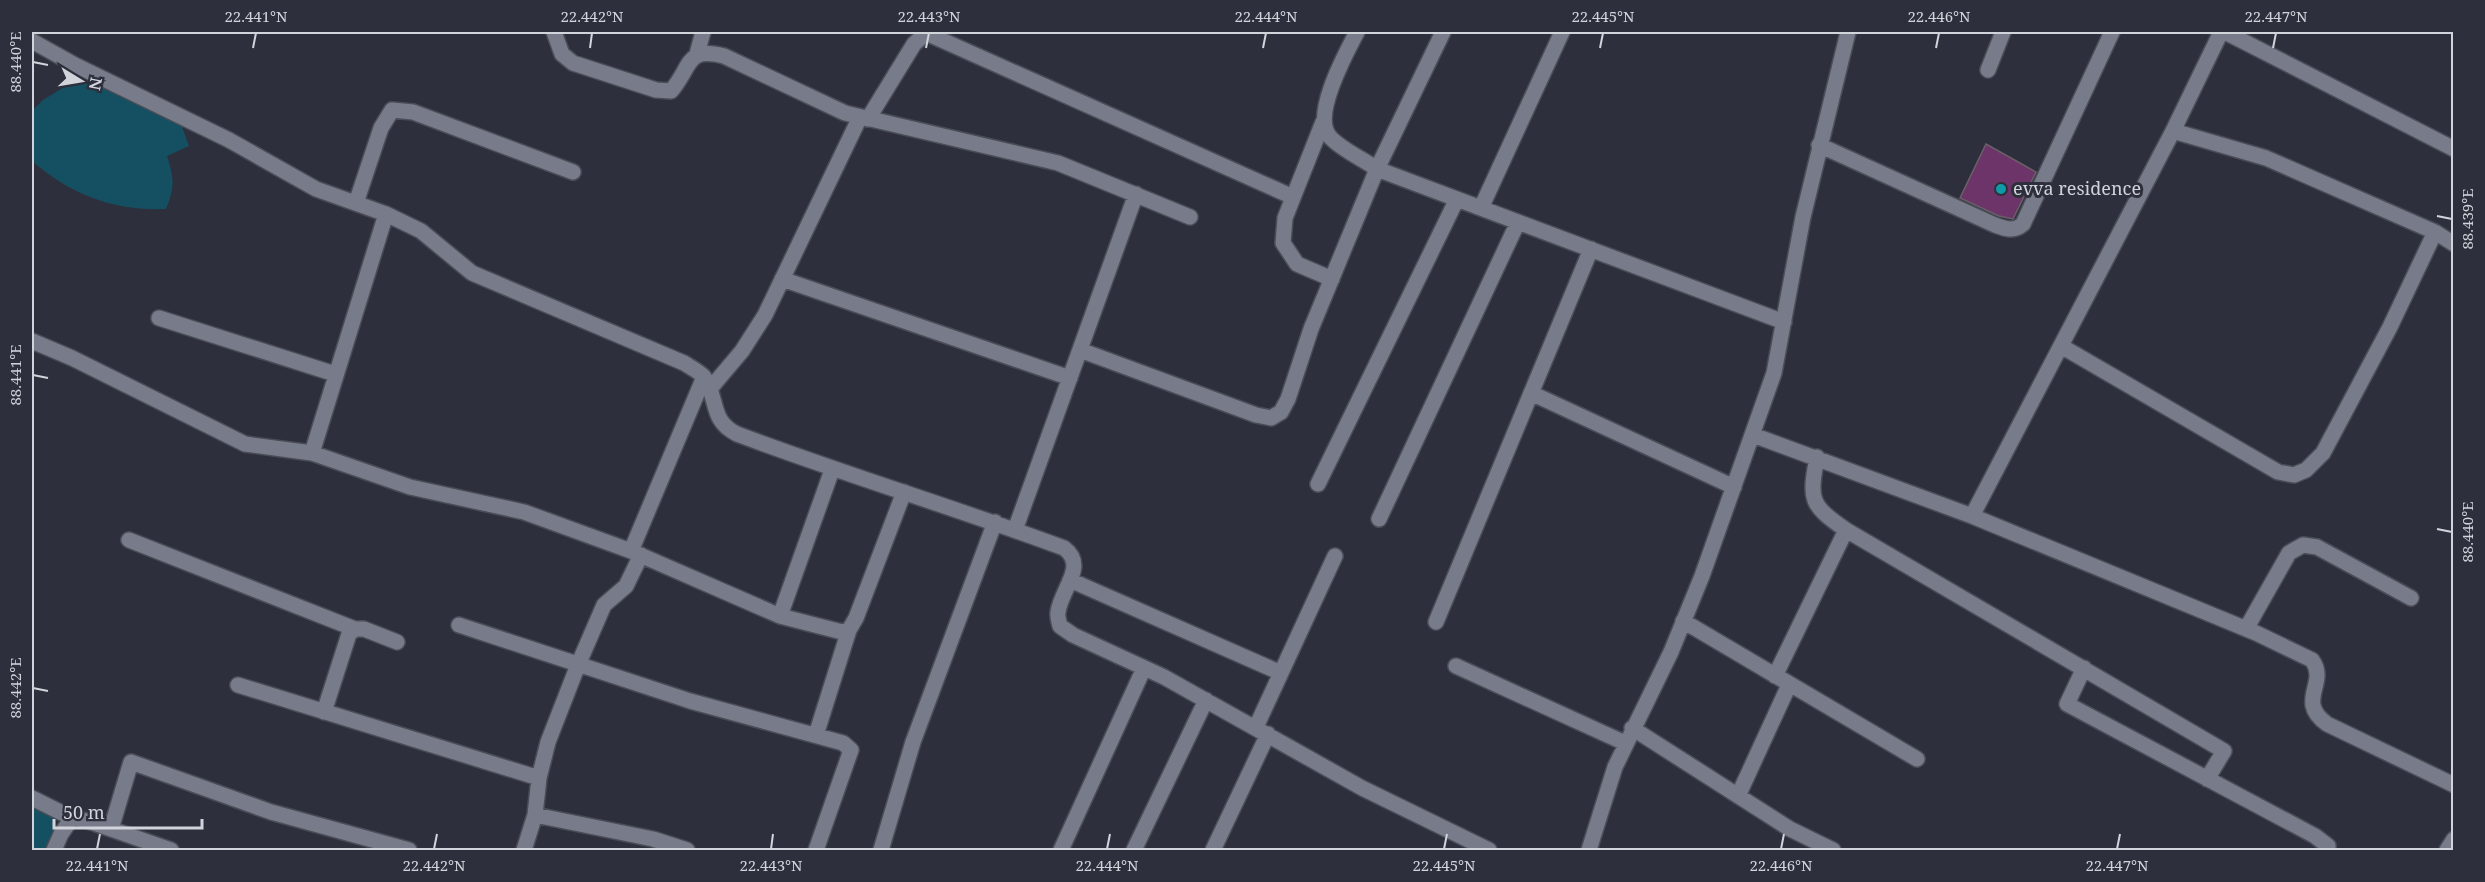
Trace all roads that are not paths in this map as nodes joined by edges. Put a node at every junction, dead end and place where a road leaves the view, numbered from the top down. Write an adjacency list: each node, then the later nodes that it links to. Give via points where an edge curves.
1 (554, 32): 11 (street, via 562,54 573,63 656,90 671,91)
2 (703, 32): 11 (street)
3 (1357, 32): 14 (street, via 1327,100)
4 (1443, 32): 18 (street)
5 (1562, 32): 24 (street)
6 (1848, 32): 16 (street)
7 (2003, 32): 12 (street)
8 (2112, 32): 16 (street, via 2018,229 1995,225)
9 (2223, 32): 15 (street); 17 (street)
10 (32, 41): 23 (street, via 229,140 316,189)
11 (697, 54): 13 (street, via 707,51 724,56 845,113)
12 (1988, 70)
13 (864, 118): 20 (street, via 1058,163); 21 (street, via 914,44 926,33); 31 (street)
14 (1323, 122): 18 (street, via 1329,136); 21 (street)
15 (2173, 131): 28 (street, via 2266,158); 36 (street)
16 (1819, 145): 34 (street)
17 (2454, 149)
18 (1377, 169): 22 (street); 32 (street)
19 (573, 172): 23 (street, via 413,112 392,110 381,128)
20 (1136, 194): 26 (street); 37 (street)
21 (1293, 197): 32 (street, via 1283,233 1287,253 1297,264)
22 (1457, 199): 24 (street); 46 (street)
23 (356, 203): 25 (street)
24 (1481, 208): 27 (street)
25 (386, 214): 38 (street); 40 (street, via 421,231 472,273 684,363)
26 (1190, 217)
27 (1518, 222): 30 (street); 50 (street)
28 (2435, 232): 29 (street); 36 (street, via 2323,453 2295,475 2278,472)
29 (2454, 244)
30 (1591, 249): 34 (street); 41 (street)
31 (782, 279): 39 (street); 40 (street, via 755,332)
32 (1332, 279): 37 (street, via 1288,399 1281,412 1270,418)
33 (159, 318): 38 (street)
34 (1785, 322): 42 (street, via 1774,373)
35 (32, 342): 43 (street, via 245,444)
36 (2061, 345): 49 (street)
37 (1080, 350): 39 (street)
38 (335, 374): 43 (street)
39 (1070, 378): 52 (street)
40 (706, 383): 45 (street, via 726,428); 55 (street)
41 (1531, 393): 47 (street); 61 (street)
42 (1753, 435): 44 (street); 47 (street)
43 (312, 453): 55 (street, via 410,487 524,512)
44 (1817, 457): 49 (street); 53 (street, via 1811,488 1815,503)
45 (832, 470): 48 (street); 59 (street)
46 (1318, 484)
47 (1734, 487): 60 (street)
48 (904, 492): 51 (street); 65 (street)
49 (1972, 516): 64 (street)
50 (1379, 519)
51 (995, 522): 52 (street); 97 (street, via 913,742)
52 (1016, 530): 57 (street, via 1073,554 1076,563)
53 (1846, 530): 70 (street); 72 (street)
54 (129, 540): 63 (street)
55 (636, 553): 59 (street); 67 (street, via 626,586 604,605)
56 (1335, 556): 71 (street)
57 (1070, 580): 69 (street, via 1058,613 1060,626); 71 (street)
58 (2411, 598): 64 (street, via 2317,547 2303,545 2289,553)
59 (780, 616): 65 (street, via 842,632)
60 (1683, 621): 72 (street); 77 (street)
61 (1436, 622)
62 (459, 626): 67 (street)
63 (355, 629): 66 (street); 76 (street, via 345,644)
64 (2246, 629): 84 (street, via 2312,660 2318,674 2311,705 2327,724)
65 (849, 630): 79 (street)
66 (396, 642)
67 (578, 664): 79 (street, via 690,701); 82 (street, via 548,742)
68 (1456, 666): 80 (street)
69 (1144, 668): 75 (street); 98 (street)
70 (2084, 668): 83 (street, via 2224,751); 83 (street, via 2067,704)
71 (1281, 673): 78 (street)
72 (1774, 676): 74 (street)
73 (238, 685): 76 (street)
74 (1789, 685): 81 (street); 85 (street)
75 (1206, 700): 78 (street); 99 (street)
76 (324, 712): 82 (street)
77 (1632, 728): 80 (street); 85 (street)
78 (1262, 730): 100 (street); 101 (street, via 1362,788)
79 (816, 735): 96 (street, via 843,743 851,750)
80 (1625, 743): 102 (street)
81 (1917, 759)
82 (539, 778): 87 (street)
83 (2207, 779): 104 (street, via 2315,836)
84 (2454, 785)
85 (1738, 796): 103 (street)
86 (32, 798): 88 (street)
87 (536, 815): 94 (street); 95 (street)
88 (72, 819): 89 (street); 91 (street)
89 (111, 829): 92 (street); 93 (street, via 131,762 271,812)
90 (2454, 839): 105 (street)
91 (54, 850)
92 (171, 850)
93 (409, 850)
94 (524, 850)
95 (687, 850)
96 (816, 850)
97 (881, 850)
98 (1061, 850)
99 (1134, 850)
100 (1213, 850)
101 (1489, 850)
102 (1589, 850)
103 (1833, 850)
104 (2328, 850)
105 (2447, 850)

